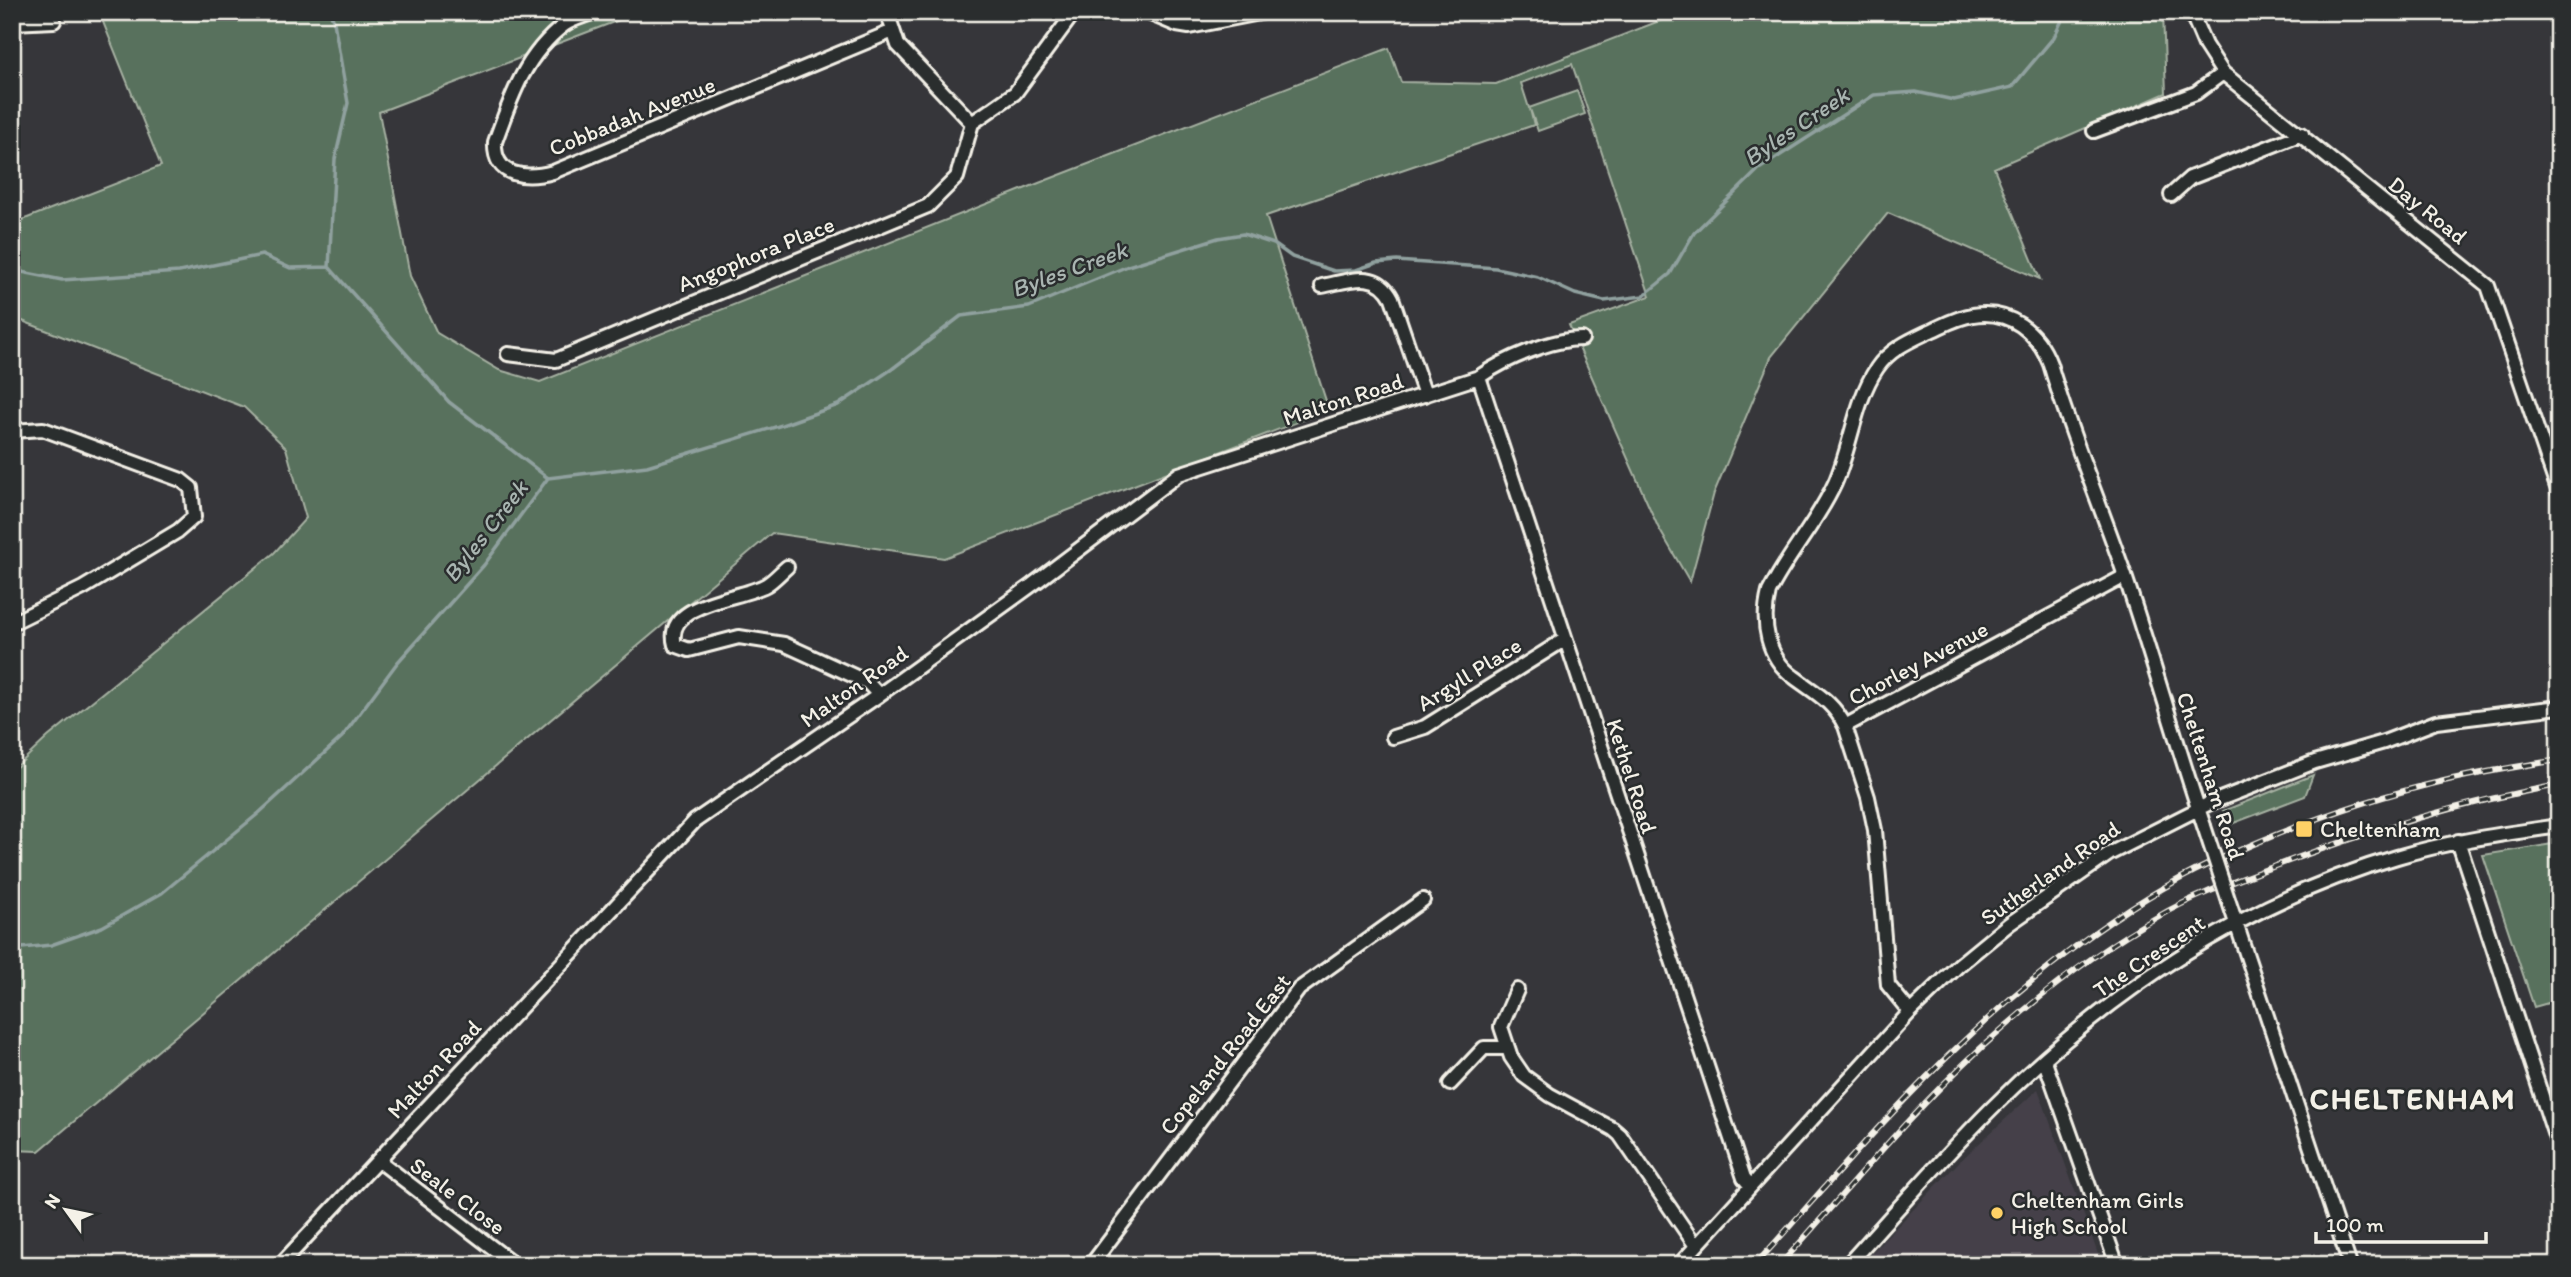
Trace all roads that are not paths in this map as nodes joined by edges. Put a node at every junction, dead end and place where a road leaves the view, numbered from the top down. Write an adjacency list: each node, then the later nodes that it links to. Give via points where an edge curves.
1 (594, 12): 9 (street, Cobbadah Avenue, via 566,23 524,69 495,142 495,152 512,173 536,177 554,172)
2 (887, 12): 9 (street)
3 (1077, 12): 11 (street, via 1015,93)
4 (1146, 12): 5 (street, via 1189,27)
5 (1265, 12)
6 (2191, 12): 10 (street, Day Road)
7 (54, 21): 8 (street)
8 (12, 23)
9 (893, 31): 11 (street, via 898,46)
10 (2223, 73): 12 (street, via 2196,93); 13 (street, Day Road)
11 (972, 123): 17 (street, Angophora Place, via 957,177 928,206 556,360)
12 (2094, 131)
13 (2302, 134): 14 (street, via 2190,178); 21 (street, Day Road, via 2488,286)
14 (2171, 195)
15 (1322, 286): 19 (street, via 1367,278 1383,285 1392,298)
16 (1582, 339): 18 (street, Malton Road, via 1565,340 1503,362)
17 (508, 355)
18 (1479, 377): 19 (street, Malton Road); 25 (street, Kethel Road)
19 (1425, 395): 26 (street, Malton Road, via 1179,474)
20 (12, 431): 24 (street, via 43,429 181,480 191,488 194,517 83,588)
21 (2559, 494)
22 (787, 567): 26 (street, via 767,584 679,617 672,634 674,645 689,650 739,637 784,644 867,682)
23 (2125, 576): 28 (street, Chorley Avenue); 28 (street, Cheltenham Road, via 2046,352 2032,332 1989,314 1960,318 1905,344 1881,362 1869,381 1835,483 1769,592 1766,605 1774,657 1832,705); 30 (street, Cheltenham Road)
24 (12, 623)
25 (1564, 640): 29 (street, Argyll Place, via 1425,727); 42 (street, Kethel Road)
26 (879, 695): 41 (street, Malton Road, via 695,821)
27 (2559, 707): 30 (street, Sutherland Road, via 2436,722 2315,762)
28 (1845, 726): 36 (street, Chorley Avenue, via 1875,830 1888,985)
29 (1393, 737)
30 (2198, 808): 34 (street, Cheltenham Road, bridge); 36 (street, Sutherland Road, via 2109,854 2059,887 2009,923)
31 (2559, 826): 32 (street, The Crescent)
32 (2458, 841): 34 (street, The Crescent, via 2358,870 2286,897); 40 (street)
33 (1423, 900): 46 (street, Copeland Road East, via 1299,989)
34 (2236, 923): 38 (street, The Crescent, via 2140,983); 50 (street, Cheltenham Road)
35 (1517, 990): 37 (street, via 1501,1024)
36 (1910, 1012): 42 (street, Sutherland Road)
37 (1507, 1048): 39 (street, via 1484,1048); 43 (street, via 1534,1084 1620,1135)
38 (2044, 1059): 48 (street, The Crescent, via 1992,1108); 49 (street)
39 (1450, 1084)
40 (2559, 1148)
41 (378, 1160): 44 (street, Malton Road); 45 (street, Seale Close)
42 (1750, 1185): 43 (street, Sutherland Road)
43 (1696, 1246): 47 (street, Sutherland Road)
44 (280, 1265)
45 (515, 1265)
46 (1091, 1265)
47 (1679, 1265)
48 (1847, 1265)
49 (2117, 1265)
50 (2350, 1265)

